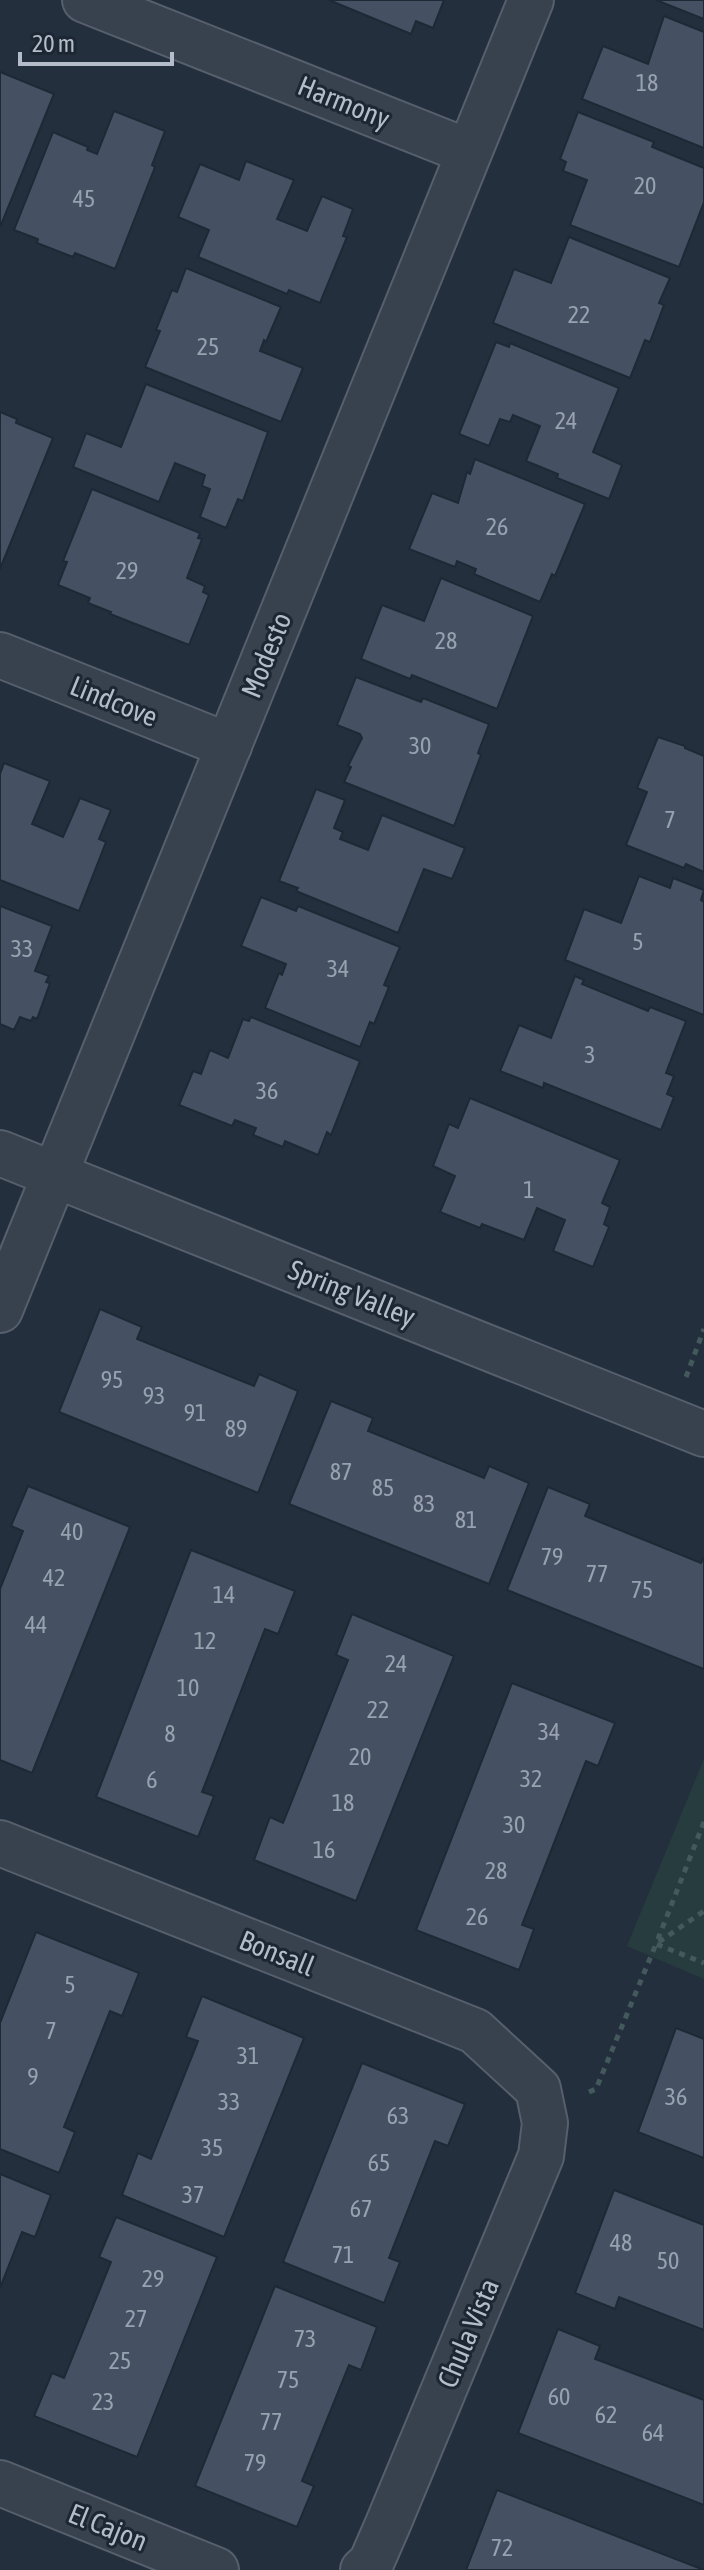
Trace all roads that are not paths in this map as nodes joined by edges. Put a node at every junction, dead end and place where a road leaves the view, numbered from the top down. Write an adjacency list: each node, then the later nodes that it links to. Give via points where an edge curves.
1 (85, 0): 3 (street, Harmony)
2 (531, 0): 3 (street, Modesto)
3 (469, 152): 5 (street, Modesto)
4 (0, 655): 5 (street, Lindcove)
5 (229, 746): 7 (street, Modesto)
6 (0, 1153): 7 (street, Spring Valley)
7 (55, 1175): 8 (street, Modesto); 9 (street, Spring Valley)
8 (0, 1310)
9 (704, 1434)
10 (0, 1843): 11 (street, Bonsall, via 475,2031)
11 (540, 2098): 14 (street, Chula Vista, via 545,2123 541,2156 388,2524)
12 (0, 2483): 13 (street, El Cajon)
13 (216, 2570)
14 (363, 2570)

